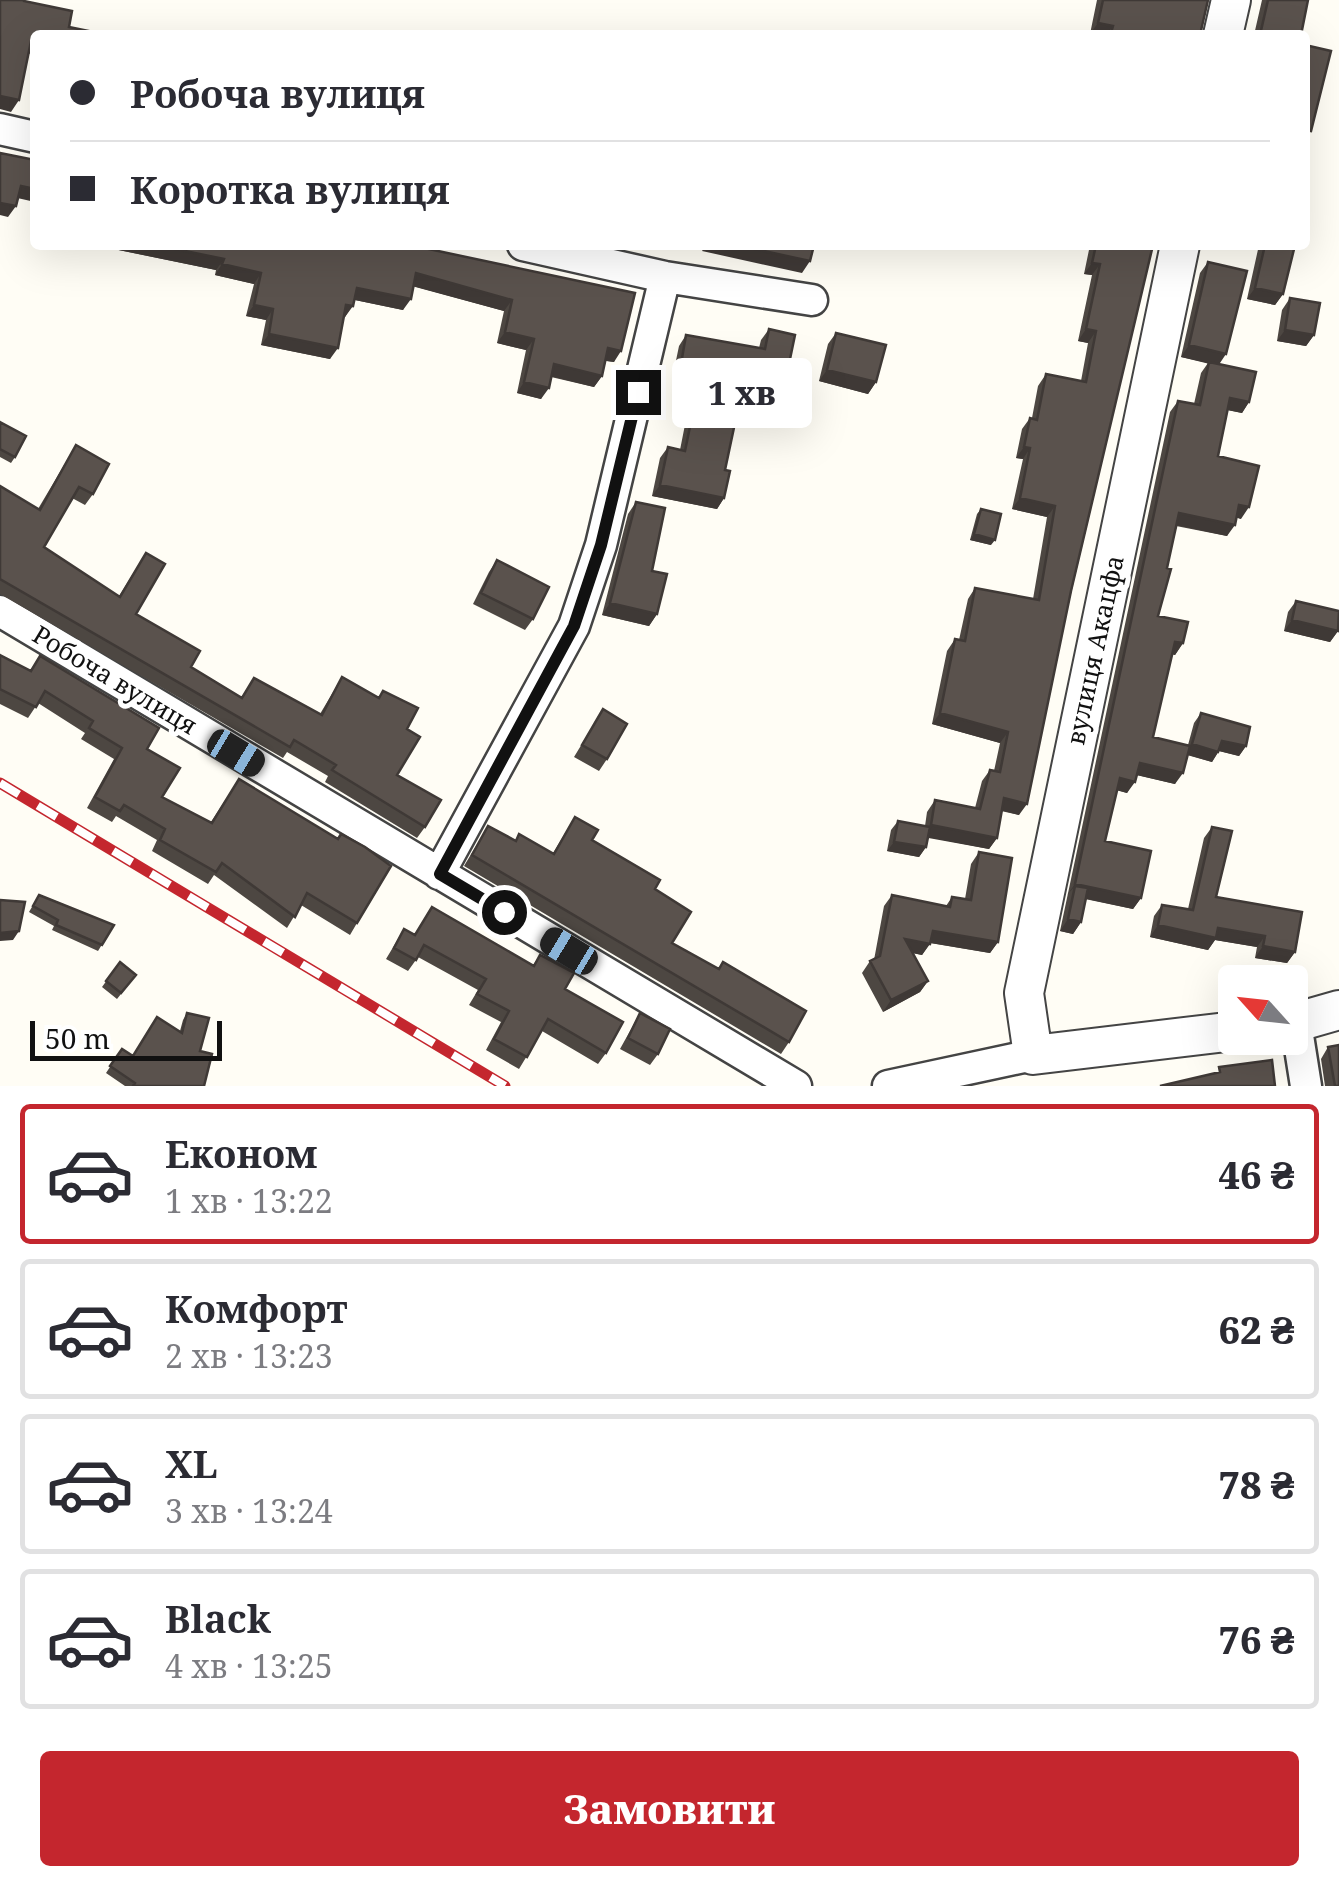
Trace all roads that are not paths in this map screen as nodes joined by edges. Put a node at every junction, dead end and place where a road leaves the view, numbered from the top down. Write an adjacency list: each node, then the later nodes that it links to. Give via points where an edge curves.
1 (1230, 0): 2 (street)
2 (1224, 30)
3 (0, 129): 4 (street)
4 (30, 136)
5 (546, 250): 7 (street)
6 (1179, 250): 14 (street, вулиця Акацфа, via 1024,993)
7 (665, 276): 8 (street); 10 (street, via 601,545 574,626)
8 (812, 300)
9 (0, 612): 10 (street, Робоча вулиця)
10 (440, 874): 16 (street, Робоча вулиця)
11 (1339, 1010): 12 (street)
12 (1308, 1019)
13 (1218, 1032): 14 (street)
14 (1033, 1055): 17 (street)
15 (1300, 1055): 18 (street)
16 (796, 1086)
17 (888, 1086)
18 (1306, 1086)

